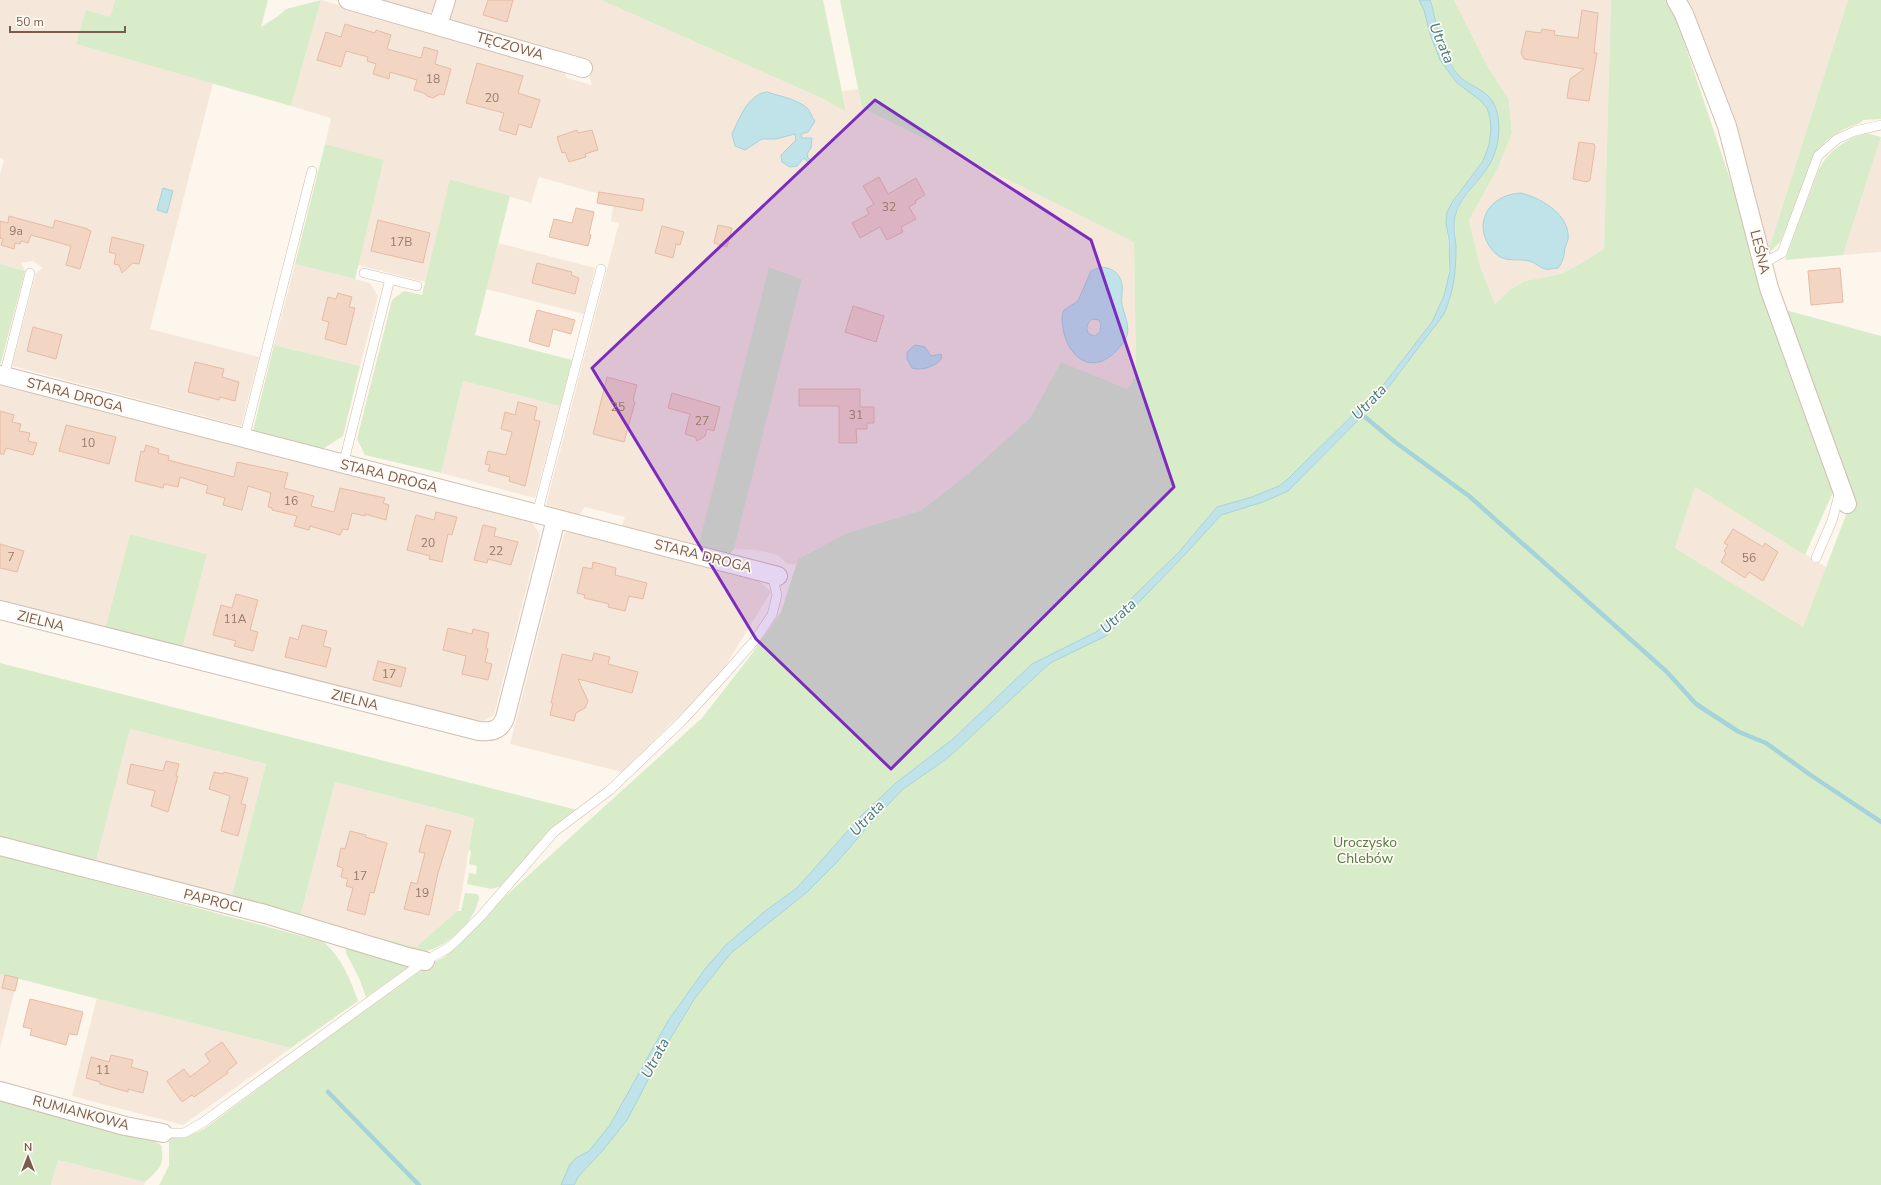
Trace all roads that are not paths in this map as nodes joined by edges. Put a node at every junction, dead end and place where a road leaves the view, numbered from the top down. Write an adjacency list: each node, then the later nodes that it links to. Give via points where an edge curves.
1 (348, 0): 4 (street, TĘCZOWA)
2 (446, 0): 4 (street)
3 (1676, 0): 8 (street, LEŚNA, via 1684,14 1727,126)
4 (438, 25): 5 (street, TĘCZOWA)
5 (582, 68)
6 (1881, 125): 8 (lane, via 1837,139 1818,156 1782,253)
7 (312, 171): 15 (lane)
8 (1762, 261): 17 (street, LEŚNA, via 1769,288)
9 (600, 269): 18 (lane)
10 (30, 273): 14 (lane)
11 (364, 273): 12 (lane)
12 (390, 279): 13 (lane); 16 (lane)
13 (417, 286)
14 (2, 376): 15 (street, STARA DROGA)
15 (244, 439): 16 (street, STARA DROGA)
16 (343, 464): 18 (street, STARA DROGA)
17 (1844, 496): 20 (lane)
18 (537, 514): 19 (street, STARA DROGA)
19 (556, 519): 21 (street, STARA DROGA); 22 (street, ZIELNA, via 505,718 500,726 489,732)
20 (1816, 558)
21 (775, 575): 24 (lane, via 777,595 772,615 755,640 726,673 681,722 610,790 554,832 456,941)
22 (0, 610)
23 (0, 846): 24 (street, PAPROCI, via 265,914)
24 (425, 961): 26 (lane, via 202,1123 184,1133)
25 (0, 1091): 26 (street, RUMIANKOWA, via 125,1126)
26 (163, 1133)

